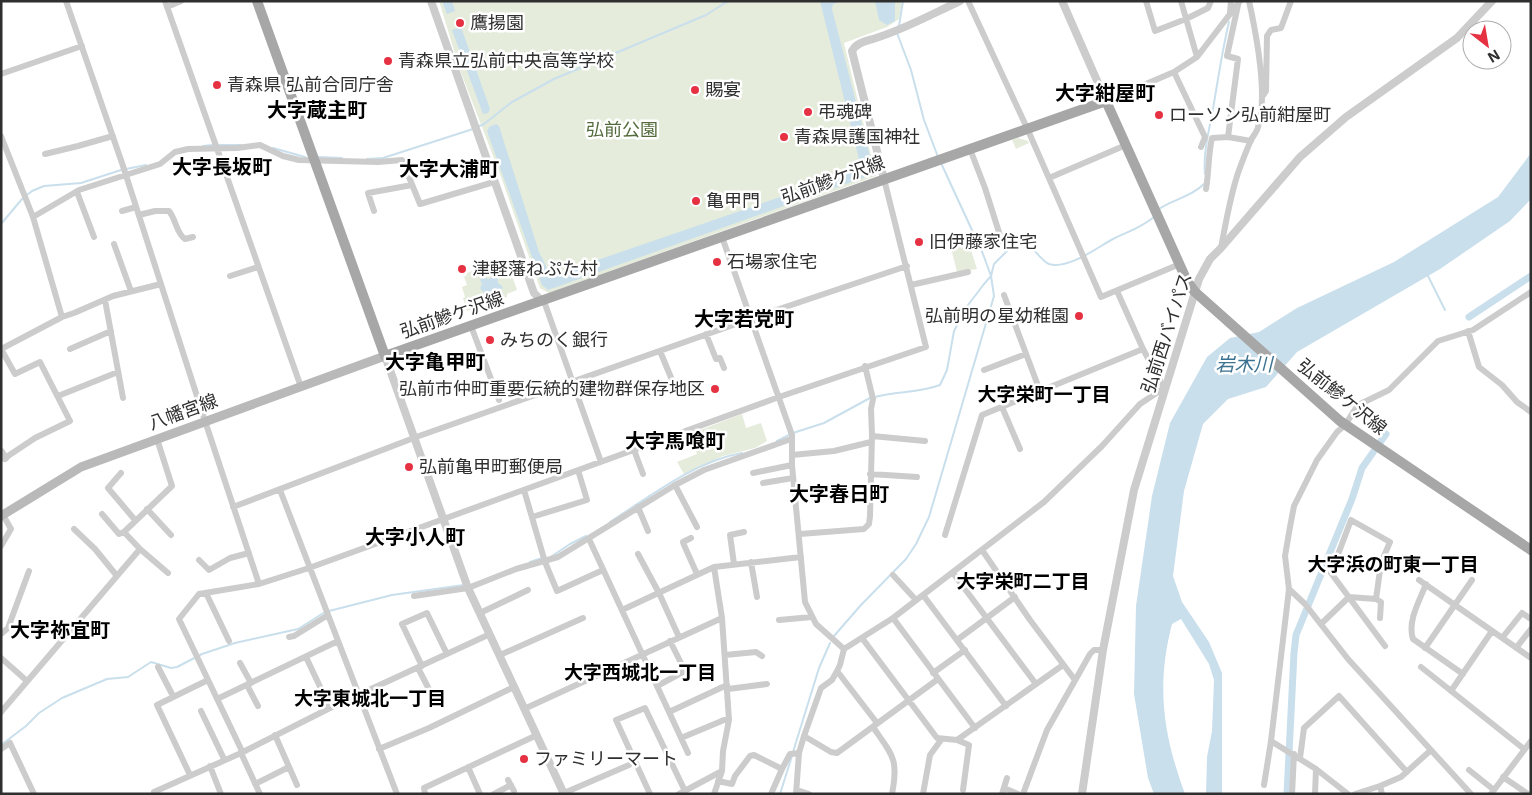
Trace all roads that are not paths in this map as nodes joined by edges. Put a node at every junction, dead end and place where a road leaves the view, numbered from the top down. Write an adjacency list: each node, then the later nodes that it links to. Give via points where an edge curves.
1 (66, 1): 19 (street)
2 (181, 1): 16 (street)
3 (257, 1): 35 (main road, 弘前鰺ケ沢線)
4 (431, 1): 39 (street)
5 (960, 1): 38 (street, via 888,34 860,43 852,51)
6 (968, 1): 25 (street)
7 (1062, 1): 24 (street)
8 (1146, 1): 18 (street, via 1155,30)
9 (1180, 1): 18 (street)
10 (1211, 1): 18 (street, via 1208,8)
11 (1231, 1): 17 (street)
12 (1249, 1): 23 (street)
13 (1291, 1): 23 (street, via 1281,28 1271,30 1267,36 1266,91)
14 (1492, 1): 53 (street, 弘前西バイパス, via 1457,38 1346,117 1300,157)
15 (1239, 2): 17 (street); 28 (street, via 1227,56 1238,59)
16 (166, 4): 30 (street)
17 (1230, 14): 20 (street)
18 (1186, 20): 20 (street)
19 (82, 46): 22 (street); 27 (street)
20 (1197, 57): 21 (street)
21 (1174, 72): 24 (street); 32 (street, via 1205,136)
22 (1, 74)
23 (1262, 97): 29 (street, via 1258,127)
24 (1106, 101): 25 (main road, 弘前鰺ケ沢線); 31 (main road, 弘前鰺ケ沢線)
25 (1027, 128): 33 (main road, 弘前鰺ケ沢線); 37 (street)
26 (1, 136): 47 (street)
27 (113, 136): 34 (street); 36 (street)
28 (1228, 138): 29 (street); 41 (street, via 1212,138)
29 (1251, 141): 53 (street, via 1238,172)
30 (215, 145): 35 (street, via 237,148 260,145 283,156); 36 (street, via 175,152 160,164); 56 (street)
31 (1126, 145): 37 (street); 54 (main road, 弘前鰺ケ沢線)
32 (1200, 147)
33 (970, 149): 38 (main road, 弘前鰺ケ沢線); 52 (street)
34 (45, 154)
35 (314, 159): 40 (street, via 402,160); 79 (main road, 弘前鰺ケ沢線)
36 (124, 171): 42 (street); 43 (street)
37 (1049, 178): 61 (street, via 1101,297)
38 (884, 179): 50 (main road, 弘前鰺ケ沢線); 55 (street)
39 (494, 182): 40 (street, via 420,204); 67 (street, via 534,293)
40 (412, 185): 45 (street, via 368,193)
41 (1206, 189)
42 (77, 192): 47 (street); 48 (street)
43 (136, 207): 44 (street); 46 (street)
44 (122, 211)
45 (374, 212)
46 (139, 215): 49 (street, via 168,211 181,236 185,239); 59 (street)
47 (34, 217): 68 (street)
48 (94, 237)
49 (193, 237)
50 (722, 237): 67 (main road, 弘前鰺ケ沢線); 69 (street)
51 (114, 244): 62 (street)
52 (1003, 245)
53 (1221, 248): 63 (street, 弘前西バイパス, via 1210,259)
54 (1180, 264): 61 (street); 63 (main road, 弘前鰺ケ沢線)
55 (907, 266): 60 (street); 69 (street)
56 (258, 267): 58 (street); 86 (street)
57 (968, 272): 60 (street)
58 (230, 276)
59 (161, 284): 62 (street); 95 (street)
60 (911, 284): 80 (street, via 926,347)
61 (1117, 291): 76 (street)
62 (131, 292): 66 (street)
63 (1195, 292): 87 (street, 弘前西バイパス); 96 (main road, 弘前鰺ケ沢線)
64 (1531, 292): 72 (street)
65 (1004, 295): 78 (street)
66 (104, 300): 68 (street); 71 (street)
67 (542, 301): 70 (main road, 弘前鰺ケ沢線); 85 (street)
68 (62, 317): 74 (street)
69 (750, 319): 73 (street); 90 (street)
70 (471, 326): 79 (main road, 弘前鰺ケ沢線); 92 (street)
71 (110, 331): 75 (street); 83 (street)
72 (1468, 331): 94 (street, via 1479,367); 96 (street, via 1438,341 1389,390 1358,405)
73 (706, 334): 77 (street); 81 (street, via 716,359 720,358)
74 (1, 349): 89 (street, via 16,374 40,362)
75 (70, 349)
76 (1143, 349): 87 (street); 88 (street)
77 (660, 351): 84 (street); 85 (street)
78 (1026, 354): 82 (street); 88 (street)
79 (385, 356): 86 (main road, 八幡宮線); 99 (street)
80 (865, 366): 90 (street); 100 (street, via 873,397)
81 (724, 368)
82 (984, 370)
83 (118, 372): 89 (street); 91 (street)
84 (672, 380)
85 (573, 381): 99 (street); 106 (street)
86 (301, 387): 95 (main road, 八幡宮線)
87 (1164, 388): 139 (street, via 1140,404 1044,502); 203 (street, 弘前西バイパス, via 1134,490)
88 (1040, 391): 93 (street)
89 (58, 396): 104 (street, via 70,421)
90 (779, 397): 97 (street); 103 (street)
91 (123, 398)
92 (499, 400)
93 (1002, 407): 102 (street); 134 (street, via 982,415)
94 (1531, 412)
95 (205, 421): 98 (main road, 八幡宮線); 119 (street)
96 (1343, 423): 140 (main road, 弘前鰺ケ沢線); 162 (street, via 1317,460 1294,506 1286,556)
97 (792, 435): 105 (street); 116 (street, via 759,452 715,466)
98 (156, 438): 121 (street, via 172,486); 123 (main road, 八幡宮線, via 81,467)
99 (414, 439): 117 (street); 125 (street)
100 (872, 439): 101 (street); 105 (street, via 834,451); 112 (street)
101 (925, 440)
102 (1020, 449)
103 (634, 450): 106 (street); 111 (street)
104 (3, 455)
105 (792, 455): 107 (street)
106 (601, 462): 108 (street)
107 (792, 465): 110 (street); 114 (street)
108 (578, 470): 118 (street); 124 (street, via 587,500)
109 (121, 473): 126 (street, via 108,488)
110 (753, 473)
111 (643, 474)
112 (870, 474): 113 (street); 133 (street, via 870,516 864,529)
113 (918, 477)
114 (793, 478): 115 (street); 133 (street)
115 (763, 483)
116 (675, 485): 120 (street); 127 (street)
117 (280, 490): 119 (street); 149 (street)
118 (524, 490): 124 (street); 125 (street)
119 (233, 507): 141 (street)
120 (638, 508): 130 (street); 136 (street)
121 (147, 509): 126 (street); 132 (street)
122 (102, 514): 129 (street, via 119,534)
123 (2, 516): 137 (street, via 11,529)
124 (532, 517): 144 (street)
125 (443, 519): 149 (street); 161 (street)
126 (135, 520): 129 (street)
127 (697, 527)
128 (74, 529): 156 (street)
129 (124, 532): 138 (street)
130 (648, 532)
131 (744, 532): 147 (street, via 730,535)
132 (171, 534)
133 (800, 534): 143 (street)
134 (945, 535)
135 (691, 538): 154 (street, via 683,542)
136 (589, 539): 144 (street, via 558,557); 150 (street)
137 (1, 546)
138 (140, 549): 153 (street); 156 (street)
139 (982, 550): 152 (street); 169 (street)
140 (1531, 550)
141 (249, 553): 145 (street, via 230,558 209,570); 159 (street)
142 (638, 554): 165 (street)
143 (801, 557): 146 (street); 177 (street, via 805,602)
144 (544, 558): 150 (street, via 557,591); 161 (street)
145 (199, 560)
146 (751, 562): 147 (street); 168 (street)
147 (734, 564): 148 (street)
148 (714, 567): 154 (street); 179 (street)
149 (309, 568): 159 (street); 175 (street)
150 (603, 570): 174 (street)
151 (29, 571): 188 (street, via 8,628)
152 (952, 572): 166 (street); 181 (street)
153 (168, 573)
154 (697, 574): 165 (street)
155 (893, 574): 172 (street)
156 (117, 576): 223 (street)
157 (1419, 580): 160 (street)
158 (1472, 580): 173 (street)
159 (259, 584): 164 (street)
160 (1426, 584): 173 (street); 199 (street, via 1411,633)
161 (467, 586): 167 (street); 176 (street)
162 (1289, 589): 185 (street); 252 (street)
163 (528, 590): 176 (street)
164 (206, 592): 195 (street); 221 (street, via 199,594 179,619)
165 (659, 593): 174 (street); 191 (street)
166 (924, 595): 172 (street); 194 (street)
167 (414, 596)
168 (757, 597)
169 (1015, 597): 181 (street); 213 (street)
170 (1349, 597): 171 (street); 171 (street, via 1331,573 1351,520 1390,542 1381,563); 185 (street); 198 (street)
171 (1376, 599): 182 (street, via 1381,602)
172 (916, 600): 180 (street)
173 (1455, 604): 187 (street); 199 (street)
174 (622, 610): 205 (street)
175 (327, 613): 190 (street); 196 (street)
176 (480, 613): 189 (street)
177 (812, 617): 184 (street); 201 (street)
178 (583, 618): 206 (street)
179 (722, 618): 191 (street); 207 (street)
180 (892, 618): 192 (street); 218 (street)
181 (987, 618): 194 (street); 226 (street)
182 (1380, 618)
183 (1531, 619): 193 (street, via 1522,612)
184 (779, 620)
185 (1321, 624): 257 (street, via 1348,659)
186 (1531, 629): 200 (street)
187 (1492, 631): 193 (street); 219 (street)
188 (1, 634)
189 (490, 634): 204 (street); 206 (street)
190 (289, 637)
191 (679, 637): 197 (street)
192 (862, 638): 201 (street); 235 (street)
193 (1502, 638): 200 (street)
194 (957, 640): 202 (street)
195 (229, 641)
196 (338, 641): 209 (street); 233 (street)
197 (670, 641): 205 (street); 227 (street, via 685,671)
198 (1385, 646)
199 (1424, 648): 219 (street)
200 (1516, 648): 211 (street)
201 (844, 649): 217 (street)
202 (965, 650): 218 (street); 237 (street)
203 (1103, 650): 222 (street, via 1094,650 1090,654); 304 (street, 弘前西バイパス)
204 (447, 654): 215 (street); 215 (street, via 427,613 402,624)
205 (642, 654): 227 (street); 239 (street)
206 (500, 655): 228 (street)
207 (725, 655): 208 (street, via 756,652); 229 (street)
208 (762, 656)
209 (306, 657): 224 (street); 238 (street)
210 (1, 658): 223 (street)
211 (1531, 658)
212 (240, 663): 224 (street)
213 (1064, 665): 222 (street); 226 (street)
214 (158, 667): 232 (street)
215 (420, 667): 231 (street); 233 (street)
216 (1421, 668): 230 (street)
217 (837, 671): 244 (street); 248 (street, via 832,680 821,688)
218 (933, 673): 220 (street)
219 (1463, 674): 230 (street)
220 (938, 679): 235 (street); 245 (street)
221 (208, 680): 232 (street); 234 (street)
222 (1075, 680): 303 (street, via 1047,730)
223 (27, 681): 241 (street)
224 (249, 684): 234 (street); 236 (street)
225 (767, 684): 229 (street)
226 (1036, 684): 237 (street)
227 (657, 686): 242 (street)
228 (514, 687): 239 (street); 255 (street)
229 (727, 687): 242 (street); 243 (street)
230 (1451, 690): 256 (street)
231 (432, 695)
232 (174, 696): 273 (street, via 157,705)
233 (358, 696): 238 (street); 255 (street)
234 (217, 698): 258 (street)
235 (909, 700): 244 (street); 250 (street, via 937,738)
236 (258, 706)
237 (1006, 706): 245 (street)
238 (330, 708): 246 (street)
239 (524, 709): 247 (street)
240 (201, 711): 263 (street)
241 (1, 712)
242 (669, 712): 249 (street)
243 (728, 720): 249 (street); 271 (street)
244 (875, 725): 248 (street, via 837,753); 300 (street, via 894,759 896,768)
245 (975, 728): 251 (street)
246 (275, 735): 258 (street); 266 (street)
247 (537, 735): 267 (street); 295 (street)
248 (804, 736): 260 (street)
249 (681, 738): 259 (street)
250 (942, 740): 251 (street); 301 (street, via 930,755)
251 (957, 740): 282 (street, via 969,745)
252 (1271, 741): 261 (street); 279 (street)
253 (1531, 741): 256 (street)
254 (2, 748): 262 (street); 287 (street, via 10,743)
255 (379, 749): 291 (street)
256 (1524, 749): 275 (street)
257 (1431, 750): 272 (street); 310 (street)
258 (240, 753): 263 (street); 277 (street)
259 (688, 753)
260 (795, 753): 268 (street); 285 (street)
261 (1293, 754): 269 (street); 272 (street, via 1304,728 1338,696); 305 (street)
262 (1, 756)
263 (224, 759): 265 (street)
264 (629, 765): 295 (street)
265 (210, 766): 273 (street); 289 (street)
266 (289, 767): 277 (street); 278 (street)
267 (468, 767): 292 (street, via 424,788); 293 (street)
268 (782, 769): 276 (street, via 754,755 750,756 732,784); 298 (street)
269 (1316, 769): 306 (street); 307 (street)
270 (1469, 770): 286 (street)
271 (722, 771): 276 (street); 284 (street)
272 (1407, 772): 281 (street)
273 (190, 775): 288 (street)
274 (1008, 778): 283 (street)
275 (1503, 778): 286 (street); 311 (street)
276 (718, 781): 297 (street)
277 (255, 784): 290 (street)
278 (297, 785)
279 (1264, 785)
280 (511, 786): 294 (street)
281 (1380, 786): 308 (street); 309 (street)
282 (962, 790)
283 (1003, 791): 302 (street)
284 (682, 792): 296 (street, via 645,708 616,720)
285 (796, 792): 299 (street)
286 (1492, 792)
287 (34, 794)
288 (155, 794)
289 (221, 794)
290 (260, 794)
291 (397, 794)
292 (425, 794)
293 (480, 794)
294 (494, 794)
295 (564, 794)
296 (650, 794)
297 (714, 794)
298 (772, 794)
299 (808, 794)
300 (892, 794)
301 (923, 794)
302 (1018, 794)
303 (1023, 794)
304 (1082, 794)
305 (1292, 794)
306 (1315, 794)
307 (1348, 794)
308 (1355, 794)
309 (1382, 794)
310 (1471, 794)
311 (1528, 794)

